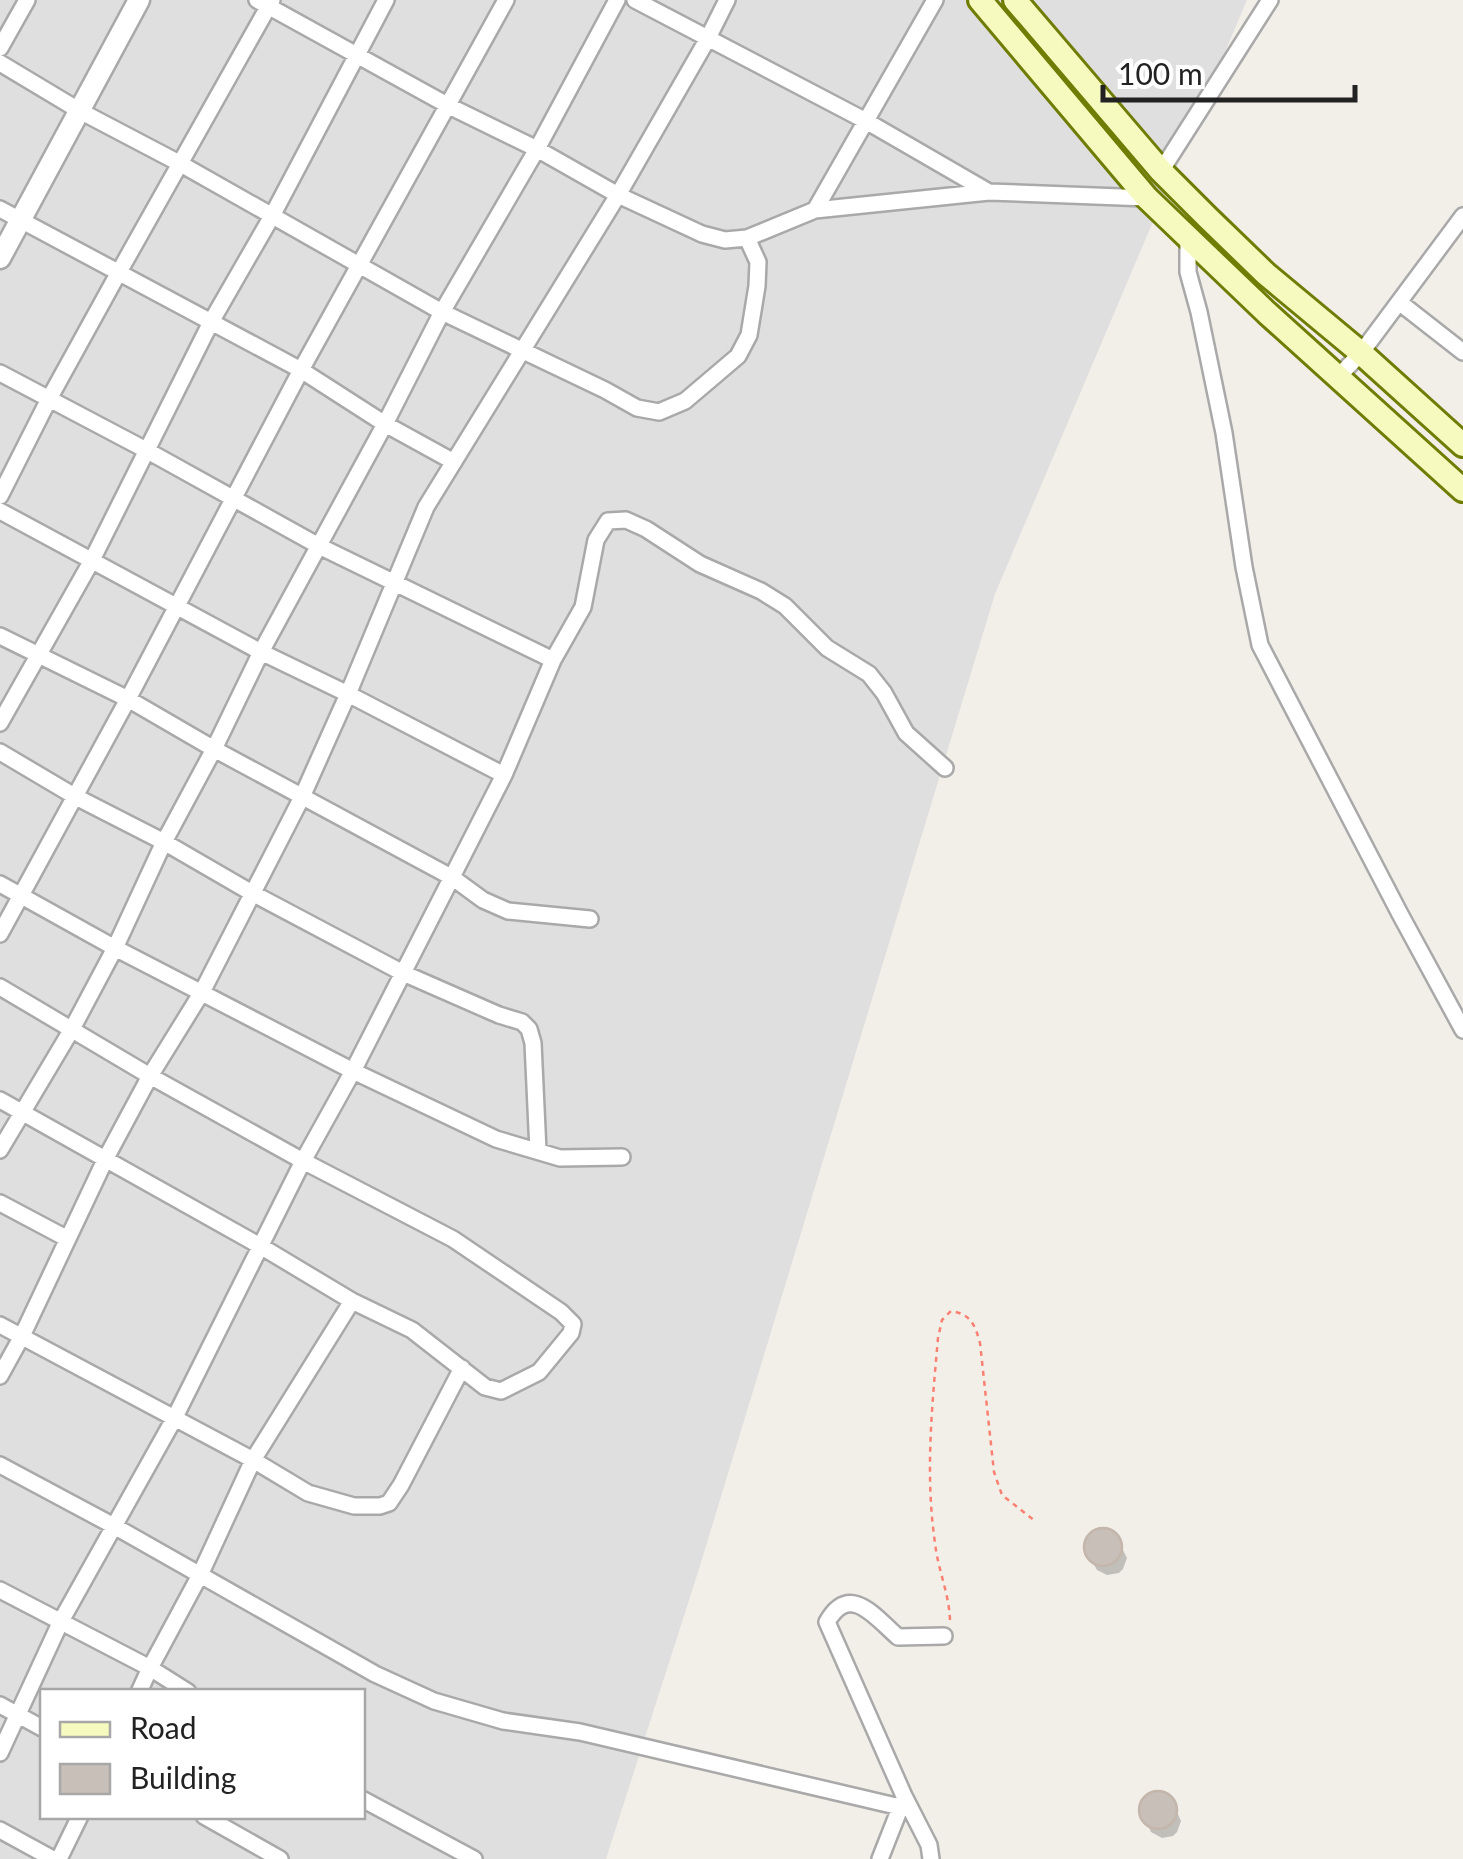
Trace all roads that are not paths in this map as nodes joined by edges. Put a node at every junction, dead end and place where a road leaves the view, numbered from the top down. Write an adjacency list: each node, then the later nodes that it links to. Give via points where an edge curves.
1 (27, 0): 14 (street)
2 (139, 0): 18 (street)
3 (386, 0): 15 (street)
4 (506, 0): 17 (street)
5 (618, 0): 20 (street)
6 (635, 0): 13 (street)
7 (727, 0): 13 (street)
8 (935, 0): 19 (street)
9 (980, 0): 25 (main road)
10 (1015, 0): 22 (main road)
11 (1270, 0): 22 (street)
12 (266, 2): 15 (street); 21 (street)
13 (707, 40): 19 (street); 24 (street)
14 (0, 48)
15 (356, 55): 17 (street); 28 (street)
16 (0, 63): 18 (street)
17 (448, 106): 20 (street); 34 (street)
18 (80, 111): 21 (street); 30 (street)
19 (866, 121): 23 (street); 27 (street)
20 (537, 149): 24 (street); 37 (street)
21 (179, 163): 28 (street); 35 (street)
22 (1161, 171): 41 (main road, via 1266,274)
23 (989, 192): 25 (street); 27 (street)
24 (618, 195): 31 (street, via 702,234); 40 (street)
25 (1147, 198): 32 (main road)
26 (0, 209): 30 (street)
27 (815, 210): 31 (street)
28 (272, 216): 34 (street); 38 (street)
29 (1463, 216): 36 (street)
30 (22, 219): 33 (street); 35 (street)
31 (748, 238): 40 (street, via 758,262 749,335 738,356 685,402 659,412 637,408)
32 (1188, 238): 44 (main road); 83 (street, via 1188,272 1224,432 1260,645)
33 (0, 258)
34 (359, 266): 37 (street); 42 (street)
35 (118, 272): 38 (street); 45 (street)
36 (1398, 302): 39 (street); 41 (street)
37 (442, 312): 40 (street); 46 (street)
38 (211, 322): 42 (street); 48 (street)
39 (1462, 349)
40 (522, 350): 49 (street)
41 (1361, 353): 44 (street); 47 (main road)
42 (301, 370): 46 (street); 52 (street)
43 (0, 373): 45 (street)
44 (1338, 378): 50 (main road)
45 (49, 399): 48 (street); 51 (street)
46 (385, 424): 49 (street); 54 (street)
47 (1463, 445)
48 (146, 450): 52 (street); 55 (street)
49 (454, 462): 56 (street)
50 (1463, 490)
51 (0, 496)
52 (234, 498): 54 (street); 57 (street)
53 (0, 512): 55 (street)
54 (319, 546): 56 (street); 59 (street)
55 (91, 562): 57 (street); 60 (street)
56 (394, 582): 61 (street); 62 (street)
57 (178, 607): 59 (street); 63 (street)
58 (0, 636): 60 (street)
59 (260, 652): 62 (street); 65 (street)
60 (39, 656): 63 (street); 64 (street)
61 (553, 660): 67 (street, via 583,607 596,540 608,521 626,520 785,606 827,648 869,674 906,733); 68 (street)
62 (348, 694): 68 (street); 69 (street)
63 (128, 700): 65 (street); 70 (street)
64 (0, 724)
65 (214, 749): 69 (street); 71 (street)
66 (0, 752): 70 (street)
67 (945, 768)
68 (504, 775): 72 (street)
69 (302, 797): 72 (street); 74 (street)
70 (76, 798): 71 (street); 75 (street)
71 (164, 842): 74 (street); 78 (street)
72 (453, 878): 76 (street, via 508,911); 79 (street)
73 (0, 884): 75 (street)
74 (252, 893): 79 (street); 81 (street)
75 (20, 895): 77 (street); 78 (street)
76 (590, 918)
77 (0, 934)
78 (115, 948): 81 (street); 82 (street)
79 (403, 973): 84 (street); 89 (street, via 529,1029)
80 (0, 987): 82 (street)
81 (202, 992): 84 (street); 85 (street)
82 (72, 1029): 85 (street); 87 (street)
83 (1463, 1030)
84 (352, 1071): 89 (street, via 496,1139); 92 (street)
85 (150, 1076): 91 (street); 92 (street)
86 (0, 1100): 87 (street)
87 (22, 1113): 88 (street); 91 (street)
88 (0, 1150)
89 (538, 1151): 90 (street, via 560,1158)
90 (622, 1157)
91 (106, 1158): 94 (street); 95 (street)
92 (303, 1161): 95 (street); 99 (street, via 452,1239 573,1324 539,1372 502,1391 485,1387)
93 (0, 1204): 94 (street)
94 (66, 1238): 98 (street)
95 (262, 1246): 96 (street); 101 (street)
96 (352, 1301): 99 (street, via 412,1330); 102 (street)
97 (0, 1325): 98 (street)
98 (22, 1336): 100 (street); 101 (street)
99 (462, 1368): 102 (street, via 389,1503 332,1502)
100 (0, 1376)
101 (174, 1419): 102 (street); 104 (street)
102 (253, 1460): 105 (street)
103 (0, 1464): 104 (street)
104 (114, 1526): 105 (street); 107 (street)
105 (200, 1576): 109 (street); 117 (street, via 434,1701)
106 (0, 1590): 107 (street)
107 (61, 1621): 109 (street); 113 (street)
108 (944, 1636): 117 (street, via 898,1637 853,1602 834,1610 828,1622)
109 (150, 1668): 110 (street); 111 (street)
110 (140, 1689)
111 (183, 1689)
112 (0, 1705): 113 (street)
113 (17, 1714): 114 (street); 115 (street)
114 (40, 1727)
115 (0, 1753)
116 (365, 1801): 123 (street)
117 (902, 1802): 124 (street); 125 (street, via 929,1844)
118 (78, 1819): 121 (street)
119 (209, 1819): 122 (street)
120 (0, 1830): 121 (street)
121 (56, 1859)
122 (280, 1859)
123 (474, 1859)
124 (880, 1859)
125 (930, 1859)

